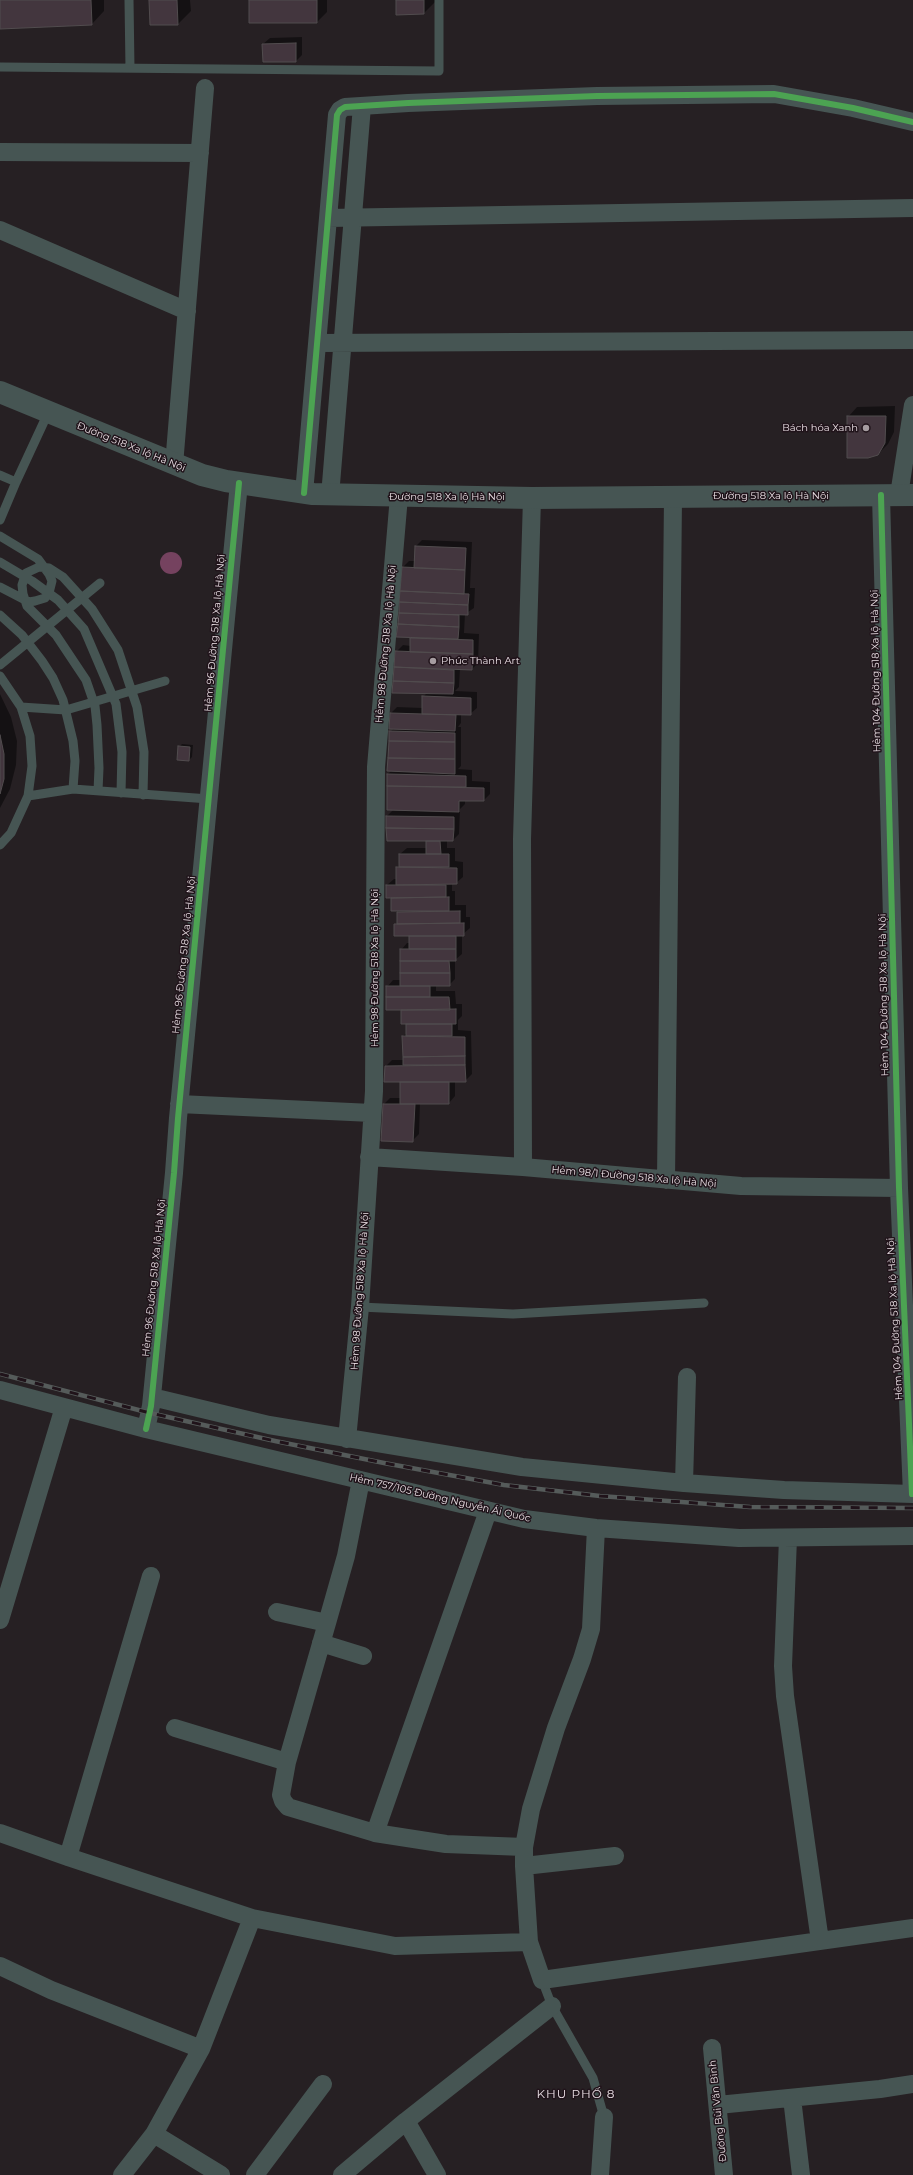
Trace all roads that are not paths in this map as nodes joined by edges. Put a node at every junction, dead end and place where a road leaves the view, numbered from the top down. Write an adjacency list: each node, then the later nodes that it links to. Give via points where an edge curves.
1 (129, 0): 4 (lane)
2 (439, 0): 4 (lane, via 440,71)
3 (0, 67): 4 (lane)
4 (130, 68)
5 (205, 88): 9 (street)
6 (362, 106): 7 (street, via 597,96 774,94); 11 (street); 12 (street, via 345,107 337,115)
7 (913, 122)
8 (0, 152): 9 (street)
9 (200, 153): 14 (street)
10 (913, 208): 11 (street)
11 (353, 217): 12 (street); 17 (street)
12 (328, 218): 16 (street)
13 (0, 230): 14 (street)
14 (187, 311): 21 (street)
15 (913, 340): 17 (street)
16 (318, 343): 17 (street); 25 (street)
17 (343, 343): 27 (street)
18 (0, 392): 20 (street, Đường 518 Xa lộ Hà Nội)
19 (913, 405): 26 (street, Hẻm 104 Đường 518 Xa lộ Hà Nội)
20 (48, 413): 21 (street, Đường 518 Xa lộ Hà Nội); 23 (lane)
21 (174, 465): 24 (street, Đường 518 Xa lộ Hà Nội, via 215,479)
22 (0, 476): 23 (lane)
23 (16, 482): 31 (lane)
24 (239, 483): 25 (street, Đường 518 Xa lộ Hà Nội); 58 (street, Hẻm 96 Đường 518 Xa lộ Hà Nội)
25 (304, 493): 27 (street, Đường 518 Xa lộ Hà Nội)
26 (898, 495): 29 (street, Đường 518 Xa lộ Hà Nội); 62 (street, Hẻm 104 Đường 518 Xa lộ Hà Nội)
27 (330, 496): 28 (street, Đường 518 Xa lộ Hà Nội)
28 (399, 496): 30 (street, Đường 518 Xa lộ Hà Nội); 61 (street, Hẻm 98 Đường 518 Xa lộ Hà Nội, via 376,776 376,1035)
29 (673, 496): 30 (street, Đường 518 Xa lộ Hà Nội); 65 (street)
30 (532, 498): 64 (street, via 522,839)
31 (0, 520)
32 (0, 536): 34 (lane, via 38,559)
33 (0, 562): 35 (lane)
34 (45, 568): 35 (lane, via 38,567); 38 (lane, via 52,581); 39 (lane, via 63,577)
35 (25, 576): 38 (lane); 40 (lane, via 22,585)
36 (100, 583): 39 (lane)
37 (0, 586): 40 (lane)
38 (49, 593): 40 (lane, via 45,598 35,601); 41 (lane)
39 (82, 598): 41 (lane); 48 (lane, via 118,650)
40 (25, 600): 43 (lane, via 27,606)
41 (67, 610): 43 (lane); 49 (lane, via 84,629)
42 (0, 615): 44 (lane)
43 (48, 626): 44 (lane); 50 (lane, via 86,680)
44 (28, 642): 45 (lane); 52 (lane, via 54,678)
45 (0, 665)
46 (0, 676): 51 (lane)
47 (165, 681): 48 (lane)
48 (133, 691): 49 (lane); 56 (lane, via 144,752)
49 (113, 696): 50 (lane); 55 (lane, via 121,732)
50 (94, 702): 52 (lane); 54 (lane, via 99,745)
51 (21, 707): 52 (lane); 57 (lane, via 30,736 32,766)
52 (66, 710): 53 (lane, via 75,761)
53 (73, 789): 54 (lane); 57 (lane)
54 (98, 791): 55 (lane)
55 (121, 793): 56 (lane)
56 (143, 795): 58 (lane)
57 (28, 796): 59 (lane, via 11,833)
58 (209, 799): 60 (street, Hẻm 96 Đường 518 Xa lộ Hà Nội)
59 (0, 845)
60 (179, 1104): 61 (street); 71 (street, Hẻm 96 Đường 518 Xa lộ Hà Nội)
61 (372, 1113): 63 (street, Hẻm 98 Đường 518 Xa lộ Hà Nội)
62 (905, 1125): 66 (street, Hẻm 104 Đường 518 Xa lộ Hà Nội)
63 (370, 1157): 64 (street, Hẻm 98/1 Đường 518 Xa lộ Hà Nội); 68 (street, Hẻm 98 Đường 518 Xa lộ Hà Nội)
64 (523, 1167): 65 (street, Hẻm 98/1 Đường 518 Xa lộ Hà Nội)
65 (666, 1180): 66 (street, Hẻm 98/1 Đường 518 Xa lộ Hà Nội, via 740,1186)
66 (899, 1188): 77 (street, Hẻm 104 Đường 518 Xa lộ Hà Nội)
67 (704, 1303): 68 (lane, via 513,1314)
68 (360, 1307): 74 (street, Hẻm 98 Đường 518 Xa lộ Hà Nội)
69 (687, 1377): 76 (street)
70 (0, 1390): 72 (street, Hẻm 757/105 Đường Nguyễn Ái Quốc)
71 (152, 1398): 73 (street, Hẻm 96 Đường 518 Xa lộ Hà Nội); 74 (street, via 269,1425)
72 (64, 1407): 73 (street, Hẻm 757/105 Đường Nguyễn Ái Quốc); 84 (street)
73 (146, 1429): 75 (street, Hẻm 757/105 Đường Nguyễn Ái Quốc)
74 (347, 1439): 76 (street, via 522,1467)
75 (361, 1480): 78 (street, Hẻm 757/105 Đường Nguyễn Ái Quốc); 85 (street, via 346,1556)
76 (684, 1483): 77 (street, via 784,1490)
77 (913, 1494)
78 (488, 1511): 79 (street, Hẻm 757/105 Đường Nguyễn Ái Quốc, via 524,1519); 91 (street)
79 (596, 1528): 81 (street, Hẻm 757/105 Đường Nguyễn Ái Quốc, via 739,1538); 92 (street, via 591,1629 553,1735 531,1809)
80 (913, 1536): 81 (street, Hẻm 757/105 Đường Nguyễn Ái Quốc)
81 (788, 1538): 98 (street, via 783,1666 785,1696)
82 (151, 1576): 94 (street)
83 (277, 1612): 85 (street)
84 (0, 1620)
85 (327, 1623): 86 (street)
86 (321, 1643): 87 (street); 89 (street)
87 (363, 1656)
88 (175, 1728): 89 (street)
89 (287, 1762): 91 (street, via 282,1795 288,1806)
90 (0, 1833): 94 (street)
91 (375, 1833): 92 (street, via 446,1844)
92 (524, 1846): 95 (street)
93 (615, 1856): 95 (street)
94 (68, 1857): 96 (street)
95 (524, 1866): 99 (street)
96 (252, 1918): 99 (street, via 395,1946); 104 (street)
97 (913, 1928): 98 (street)
98 (820, 1941): 101 (street)
99 (529, 1942): 101 (street)
100 (0, 1966): 104 (street, via 51,1990)
101 (542, 1980): 102 (lane)
102 (552, 2006): 109 (lane, via 593,2078); 110 (street)
103 (712, 2048): 108 (street, Đường Bùi Văn Bình)
104 (201, 2049): 111 (street)
105 (323, 2084): 114 (street)
106 (913, 2084): 107 (street)
107 (792, 2098): 108 (street); 119 (street)
108 (718, 2105): 118 (street, Đường Bùi Văn Bình)
109 (604, 2118): 117 (street)
110 (406, 2121): 115 (street); 116 (street)
111 (154, 2134): 112 (street); 113 (street)
112 (122, 2175)
113 (221, 2175)
114 (255, 2175)
115 (342, 2175)
116 (437, 2175)
117 (600, 2175)
118 (724, 2175)
119 (801, 2175)

